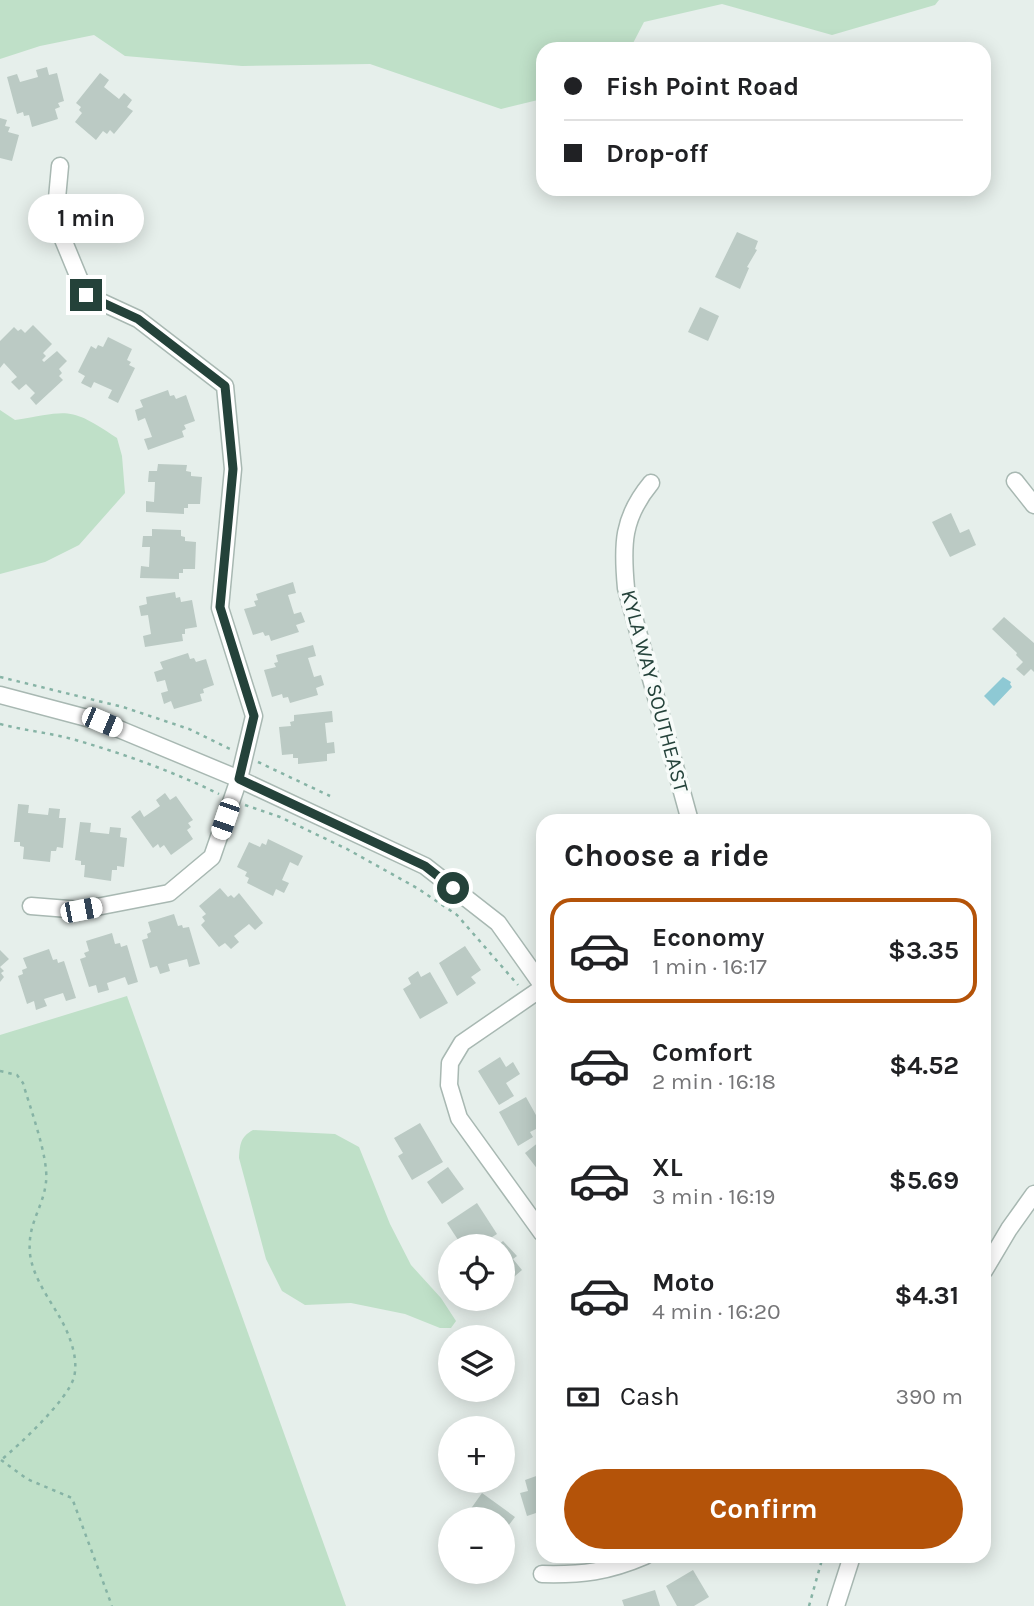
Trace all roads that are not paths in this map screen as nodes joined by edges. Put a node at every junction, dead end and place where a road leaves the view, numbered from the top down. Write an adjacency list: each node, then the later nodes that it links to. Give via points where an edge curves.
1 (60, 166): 6 (street, via 55,220 86,295 138,319 225,386 233,469 220,607 254,716)
2 (1015, 481): 4 (street)
3 (651, 483): 7 (street, KYLA WAY SOUTHEAST, via 637,500 625,530 625,588)
4 (1034, 505)
5 (0, 695): 6 (street, via 102,722)
6 (239, 779): 8 (street, via 212,857 169,893 81,910); 9 (street, via 425,866 498,923)
7 (688, 814)
8 (31, 906)
9 (536, 978)
10 (536, 992): 12 (street, via 462,1043 450,1062 449,1085 459,1118)
11 (1034, 1194): 13 (street)
12 (536, 1225)
13 (991, 1259)
14 (628, 1563): 16 (street, via 577,1575)
15 (850, 1563): 17 (street)
16 (542, 1574)
17 (836, 1606)

